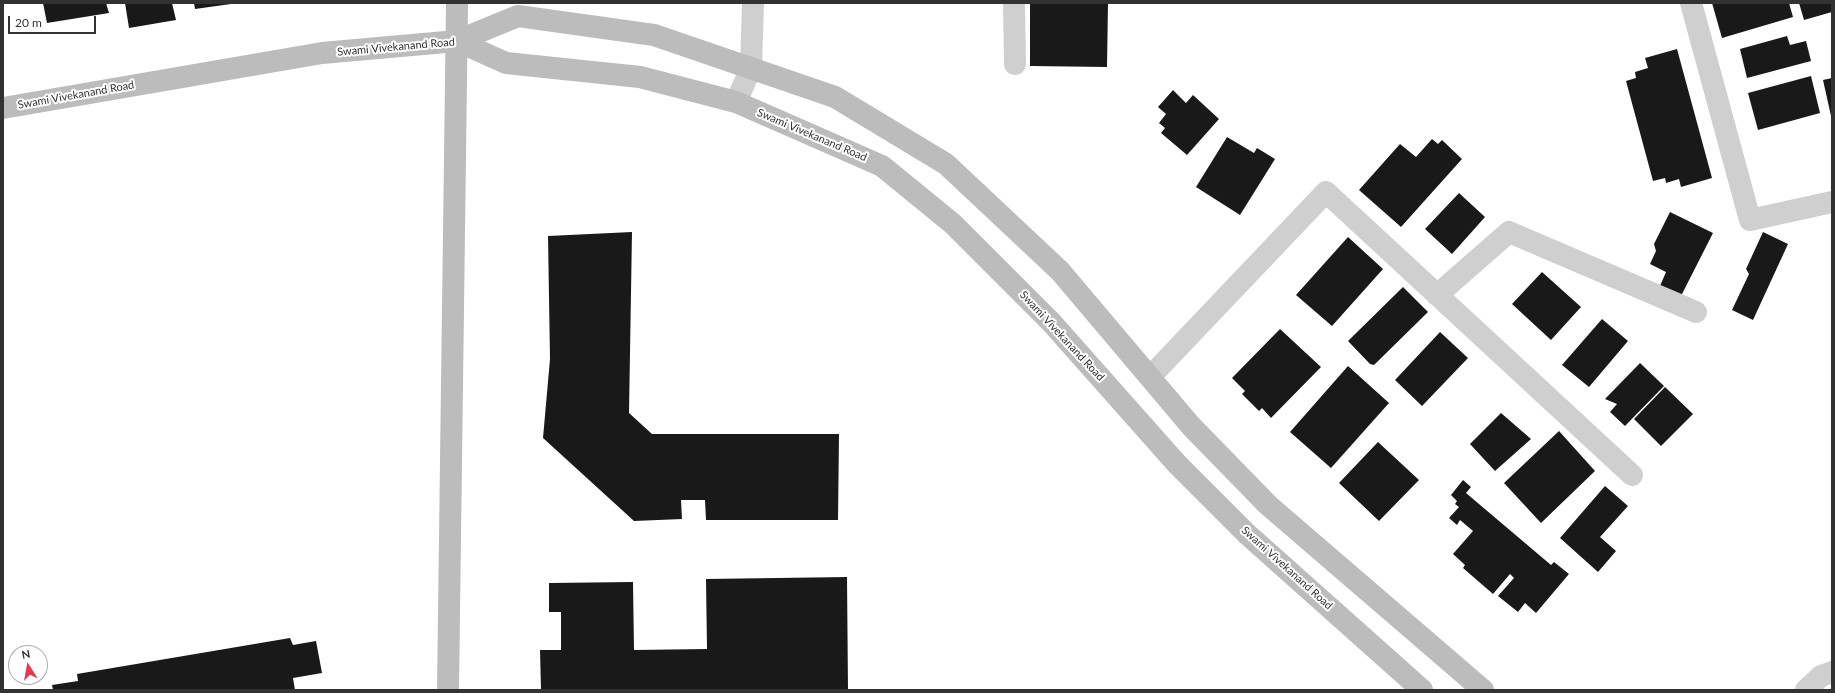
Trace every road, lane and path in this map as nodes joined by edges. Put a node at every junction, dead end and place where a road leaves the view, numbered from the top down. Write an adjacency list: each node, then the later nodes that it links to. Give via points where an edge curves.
1 (457, 3): 5 (main road)
2 (752, 3): 7 (street)
3 (1014, 3): 6 (street)
4 (1691, 3): 10 (street, via 1750,220)
5 (457, 41): 7 (main road, via 518,16 654,35); 8 (main road, Swami Vivekanand Road, via 506,63 640,77); 9 (main road, Swami Vivekanand Road, via 322,53); 16 (main road)
6 (1016, 64)
7 (752, 68): 8 (street); 13 (main road, via 836,97 946,164 1060,271)
8 (736, 102): 17 (main road, Swami Vivekanand Road, via 882,166 953,224 1051,322 1177,464 1241,528)
9 (3, 108)
10 (1832, 202)
11 (1437, 295): 12 (street, via 1509,232); 13 (street, via 1326,192); 14 (street)
12 (1696, 312)
13 (1150, 377): 18 (main road, via 1192,426 1268,505)
14 (1632, 475)
15 (1832, 672): 19 (street, via 1822,676)
16 (448, 690)
17 (1422, 690)
18 (1483, 690)
19 (1806, 690)

